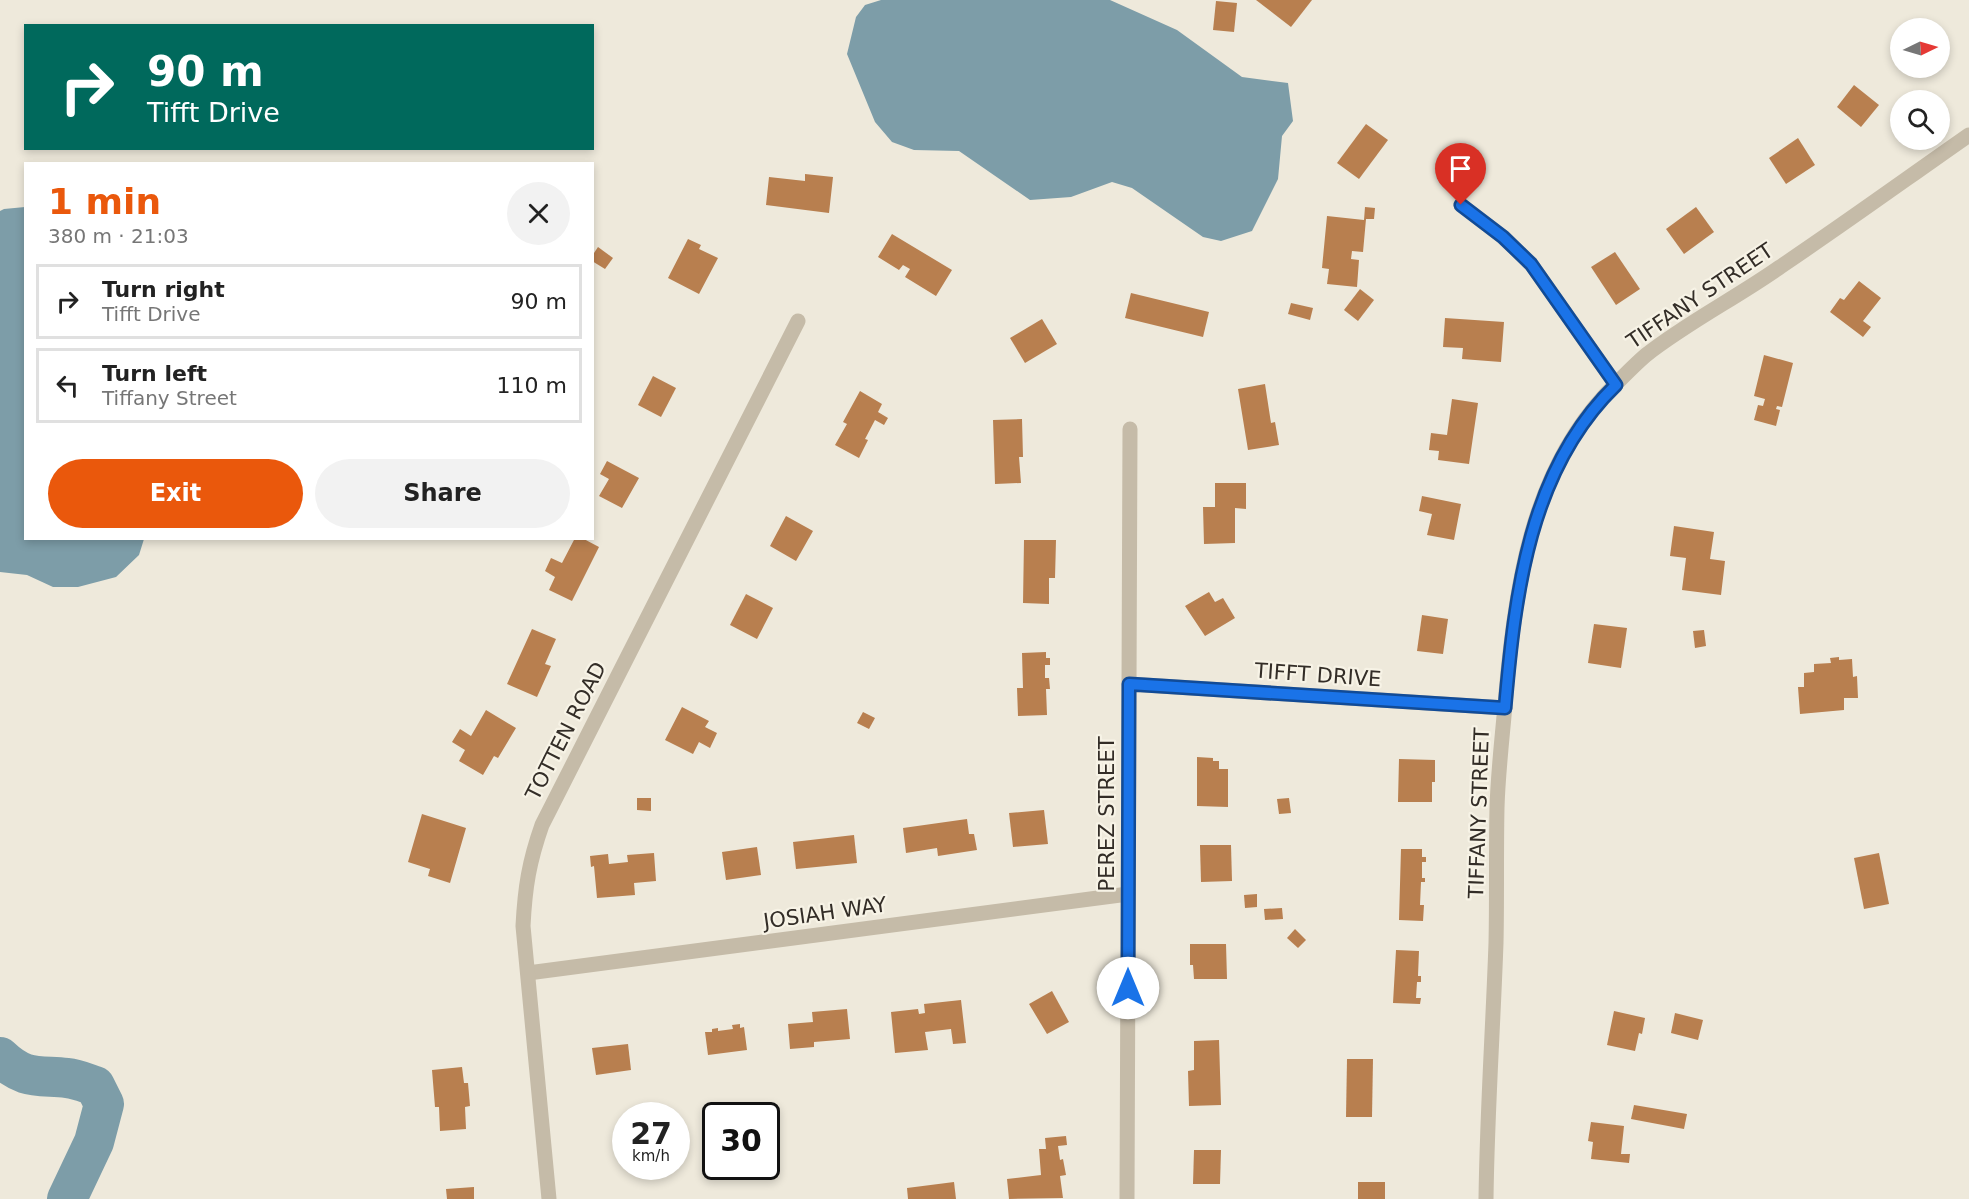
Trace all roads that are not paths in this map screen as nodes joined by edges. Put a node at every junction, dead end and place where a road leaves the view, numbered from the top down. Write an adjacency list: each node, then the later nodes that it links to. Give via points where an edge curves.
1 (1969, 135): 4 (street, TIFFANY STREET, via 1779,268 1688,325 1645,356)
2 (1461, 205): 4 (street, via 1531,264)
3 (798, 321): 9 (street, TOTTEN ROAD, via 542,825 530,859 525,893)
4 (1616, 385): 7 (street, TIFFANY STREET, via 1583,422 1536,515 1518,591)
5 (1130, 429): 6 (street, PEREZ STREET)
6 (1129, 684): 7 (street, TIFFT DRIVE); 8 (street, PEREZ STREET)
7 (1505, 708): 12 (street, TIFFANY STREET, via 1497,806)
8 (1128, 894): 9 (street, JOSIAH WAY); 11 (street, PEREZ STREET)
9 (528, 973): 10 (street, TOTTEN ROAD)
10 (549, 1199)
11 (1127, 1199)
12 (1486, 1199)

